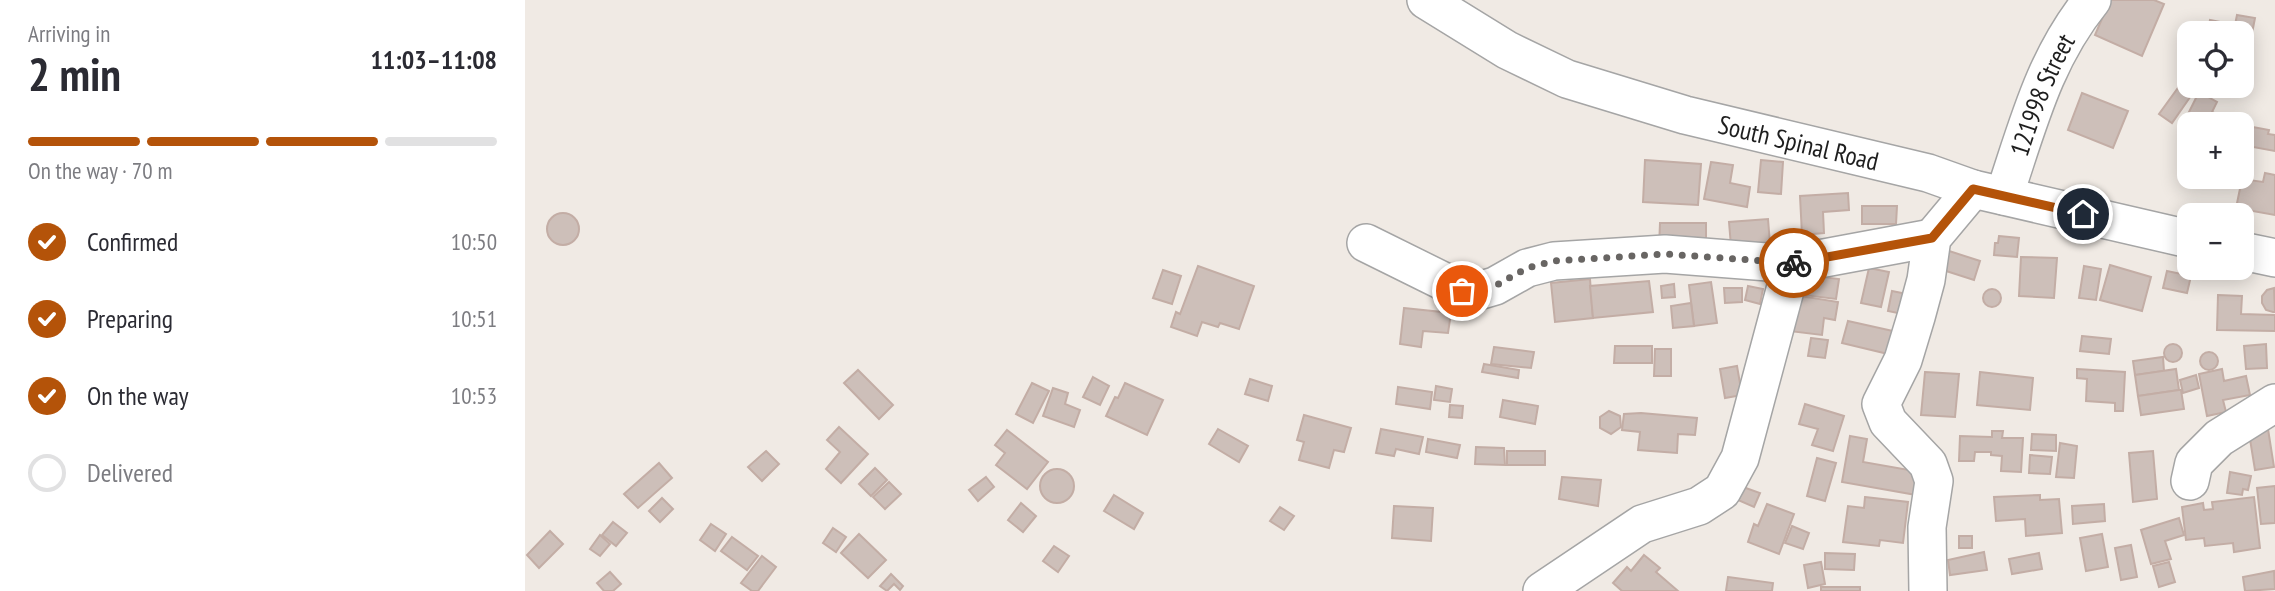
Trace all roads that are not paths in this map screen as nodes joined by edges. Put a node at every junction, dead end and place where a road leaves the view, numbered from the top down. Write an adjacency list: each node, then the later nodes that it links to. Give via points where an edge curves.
1 (1426, 0): 3 (street, South Spinal Road, via 1507,50 1567,79 1685,115)
2 (2092, 0): 3 (street, 121998 Street, via 2073,23)
3 (1989, 192): 4 (street, South Spinal Road); 5 (street)
4 (2177, 236)
5 (1932, 238): 9 (street); 13 (street, via 1926,280 1903,360 1881,404 1888,422 1928,464 1934,481 1927,527)
6 (1366, 243): 9 (street, via 1462,291 1495,286 1527,268 1554,261 1665,254)
7 (2254, 254): 8 (street)
8 (2275, 258)
9 (1792, 264): 12 (street, via 1740,458 1721,491 1699,506 1642,524)
10 (2275, 403): 11 (street, via 2219,438 2194,463)
11 (2190, 481)
12 (1542, 591)
13 (1928, 591)

